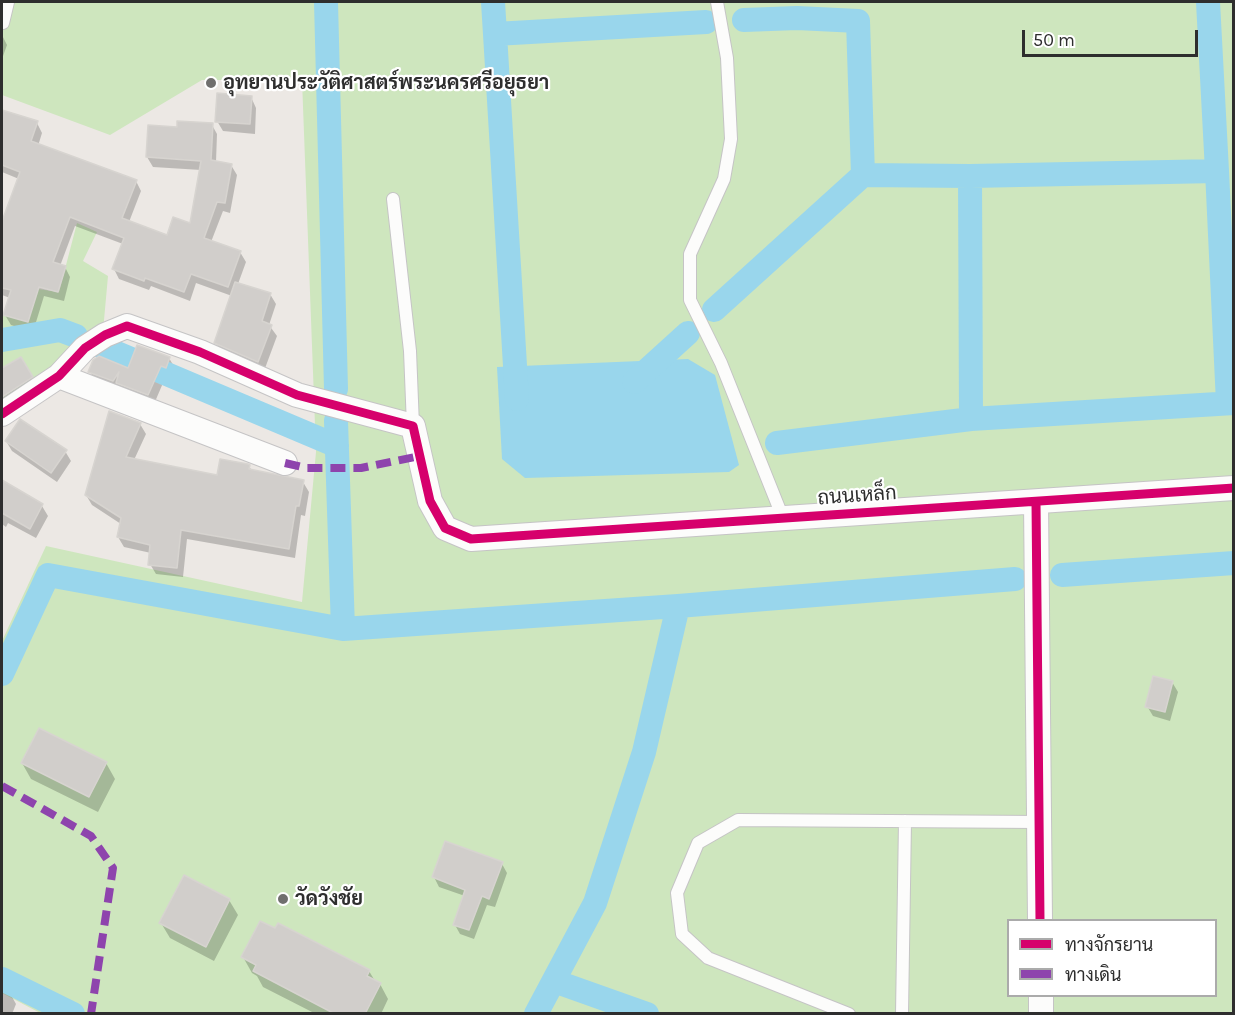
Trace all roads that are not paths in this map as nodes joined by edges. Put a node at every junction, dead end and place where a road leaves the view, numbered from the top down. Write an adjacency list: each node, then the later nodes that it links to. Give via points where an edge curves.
1 (8, 2): 3 (lane)
2 (717, 2): 11 (lane, via 727,58 730,139 724,179 690,254 690,300 722,363)
3 (3, 23)
4 (393, 199): 7 (lane, via 410,351)
5 (59, 376): 6 (street); 7 (street, via 85,348 127,326 200,352 297,395); 8 (street)
6 (2, 414)
7 (413, 426): 11 (street, ถนนเหล็ก, via 430,501 445,528 471,539)
8 (285, 463)
9 (1233, 488): 10 (street, ถนนเหล็ก)
10 (1036, 502): 11 (street, ถนนเหล็ก); 13 (street)
11 (783, 518)
12 (905, 821): 13 (lane); 16 (lane, via 738,820 698,843 677,892 682,934 708,958); 17 (lane)
13 (1039, 822): 14 (street)
14 (1040, 919)
15 (1041, 997): 18 (street)
16 (849, 1014)
17 (902, 1014)
18 (1041, 1014)

